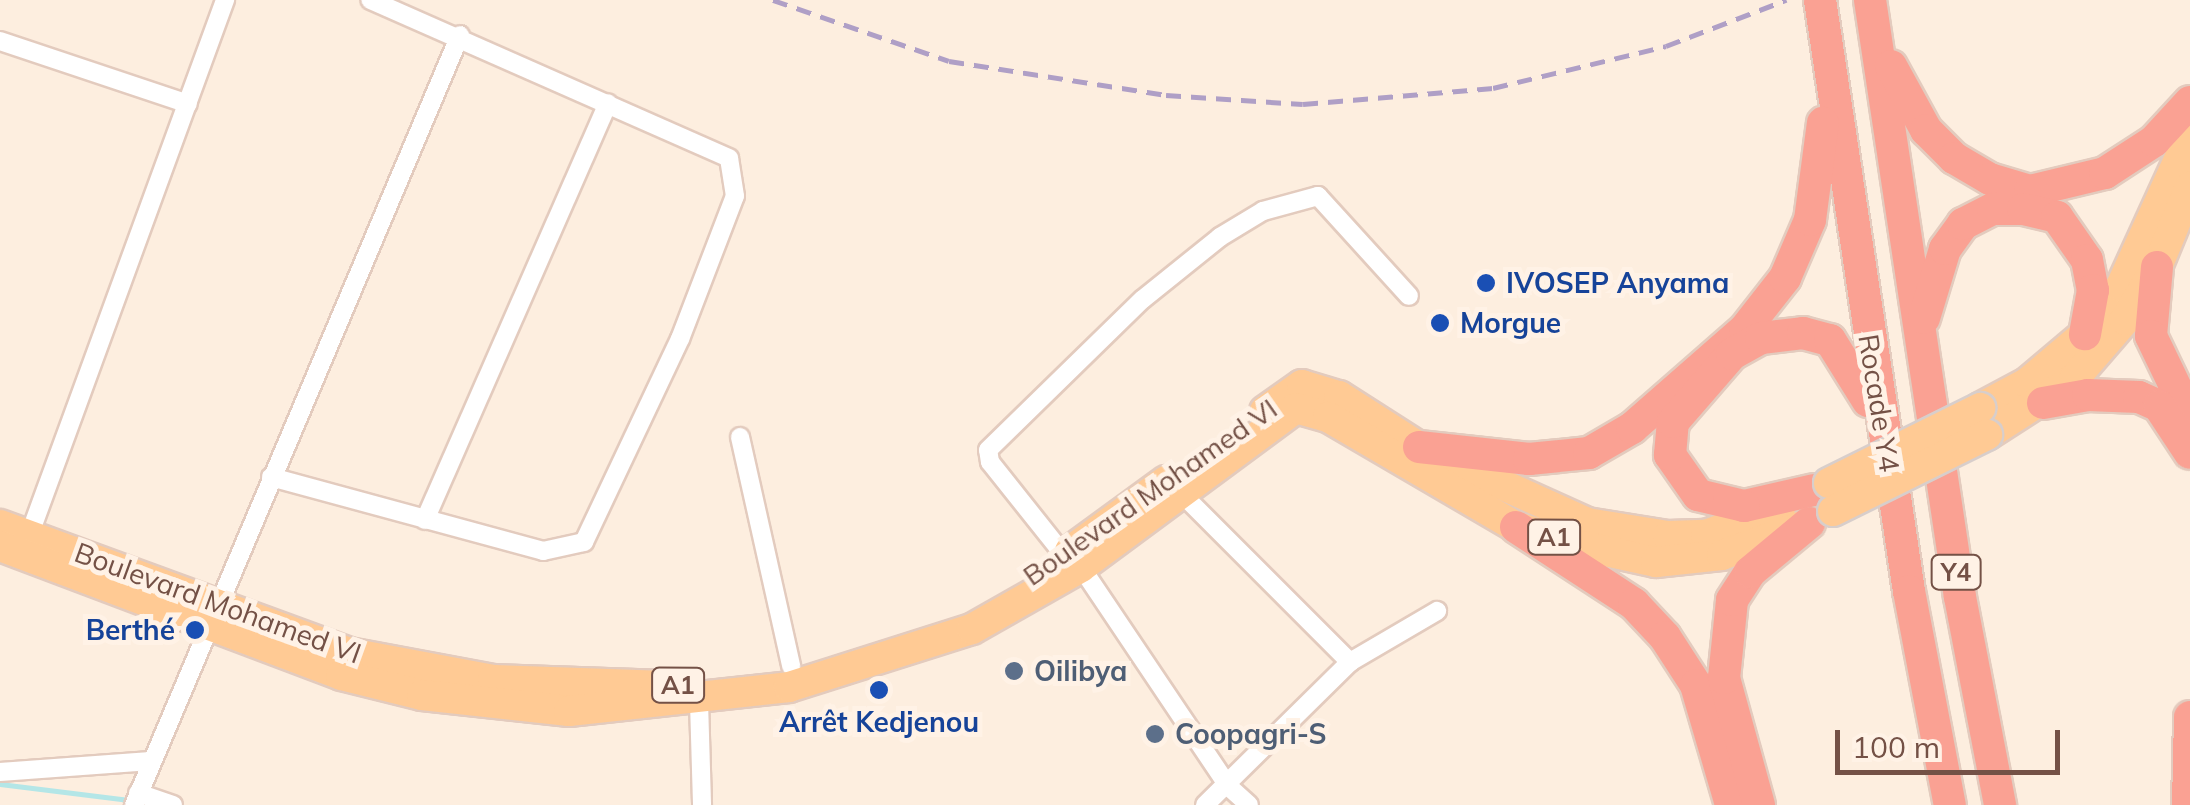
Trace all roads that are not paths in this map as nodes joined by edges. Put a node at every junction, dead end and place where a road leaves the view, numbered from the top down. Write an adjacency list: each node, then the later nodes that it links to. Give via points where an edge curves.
1 (225, 0): 10 (street)
2 (370, 0): 5 (street)
3 (1821, 8): 7 (highway, Rocade Y4 / Y4)
4 (1873, 14): 8 (highway, via 1926,130 1954,158 2010,188 2060,188 2105,173 2154,140); 16 (highway, Rocade Y4 / Y4)
5 (460, 35): 9 (street); 24 (street)
6 (0, 41): 10 (street)
7 (1826, 54): 20 (highway, Rocade Y4 / Y4); 22 (highway, via 1821,168 1810,220 1785,278 1745,329 1632,428 1589,453 1529,459)
8 (2190, 102)
9 (608, 103): 27 (street); 27 (street, via 729,158 734,169 735,196 680,340 584,542 543,551)
10 (188, 104): 30 (street)
11 (2190, 135): 15 (main road, Boulevard Mohamed VI / A1, via 2122,286)
12 (2190, 187): 13 (main road, Boulevard Mohamed VI / A1)
13 (2157, 267): 17 (main road, Boulevard Mohamed VI / A1, via 2094,358); 18 (highway, via 2151,336)
14 (1409, 296): 31 (street, via 1318,196 1262,211 1143,298 988,450 990,462)
15 (2084, 334): 16 (highway, via 2093,290 2076,237 2057,217 1992,208 1963,224 1945,248); 19 (main road, Boulevard Mohamed VI / A1)
16 (1921, 337): 49 (highway, Rocade Y4 / Y4)
17 (2044, 403): 19 (main road, Boulevard Mohamed VI / A1); 23 (highway, via 2088,395 2139,397 2159,406)
18 (2190, 417)
19 (1984, 422): 26 (main road, Boulevard Mohamed VI / A1, bridge)
20 (1883, 432): 26 (highway, via 1850,363 1830,340 1803,332 1761,338 1732,354 1672,422 1670,455 1698,495 1744,506); 48 (highway, Rocade Y4 / Y4)
21 (740, 437): 35 (street)
22 (1419, 447): 26 (main road, Boulevard Mohamed VI / A1, via 1587,523 1668,536 1706,535); 31 (main road, Boulevard Mohamed VI / A1, via 1339,396 1302,385)
23 (2190, 453)
24 (270, 477): 27 (street); 33 (street)
25 (1182, 494): 29 (main road, Boulevard Mohamed VI / A1, via 1296,408 1328,417); 31 (main road, Boulevard Mohamed VI / A1); 34 (street)
26 (1821, 502): 29 (main road, Boulevard Mohamed VI / A1, via 1722,555 1656,562); 47 (highway, via 1750,572 1732,600 1724,678)
27 (426, 520)
28 (0, 525): 30 (main road, Boulevard Mohamed VI / A1)
29 (1516, 527): 46 (highway, via 1634,604 1665,637 1696,685)
30 (14, 541): 33 (main road, Boulevard Mohamed VI / A1)
31 (1073, 561): 35 (main road, Boulevard Mohamed VI / A1, via 958,615); 36 (main road, Boulevard Mohamed VI / A1, via 918,651 789,688); 40 (street)
32 (1437, 611): 34 (street)
33 (211, 616): 35 (main road, Boulevard Mohamed VI / A1, via 349,653 493,680 650,687); 36 (main road, Boulevard Mohamed VI / A1, via 340,676 422,695 569,710); 38 (street)
34 (1350, 662): 40 (street)
35 (791, 666)
36 (699, 702): 43 (street)
37 (2190, 717): 50 (highway)
38 (151, 761): 39 (street); 41 (street)
39 (0, 772)
40 (1228, 786): 44 (street); 45 (street)
41 (136, 799): 42 (street)
42 (173, 805)
43 (702, 805)
44 (1205, 805)
45 (1250, 805)
46 (1731, 805)
47 (1759, 805)
48 (1950, 805)
49 (2000, 805)
50 (2188, 805)

